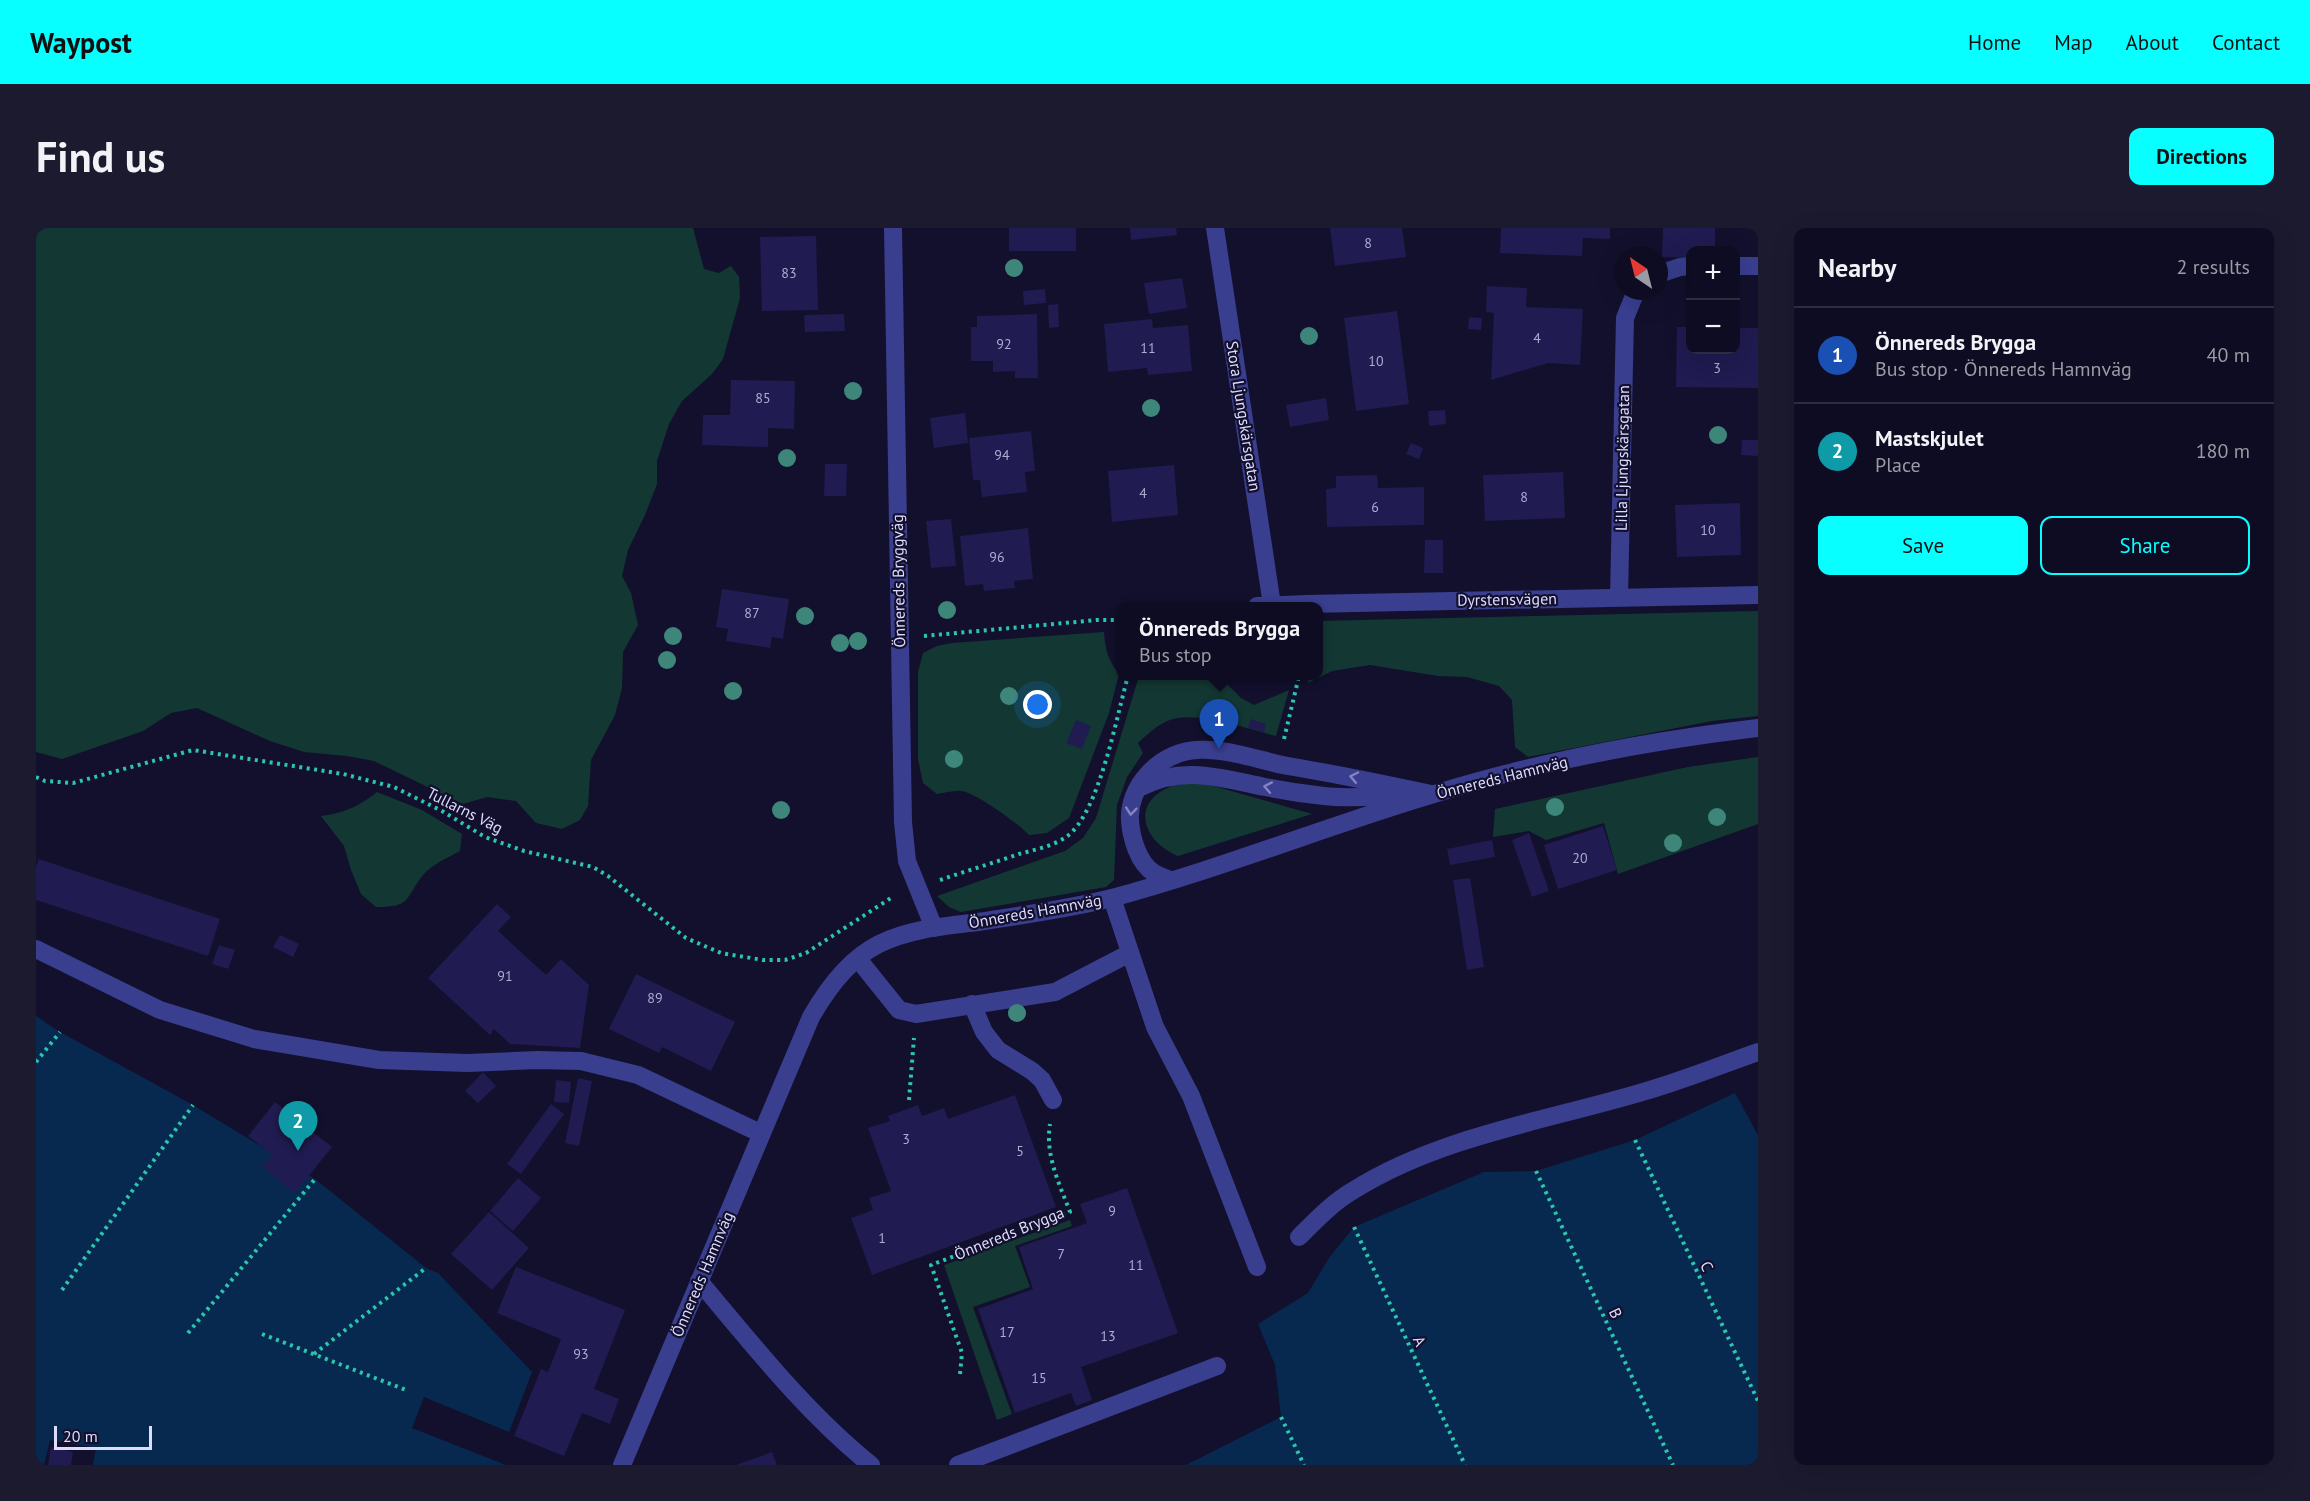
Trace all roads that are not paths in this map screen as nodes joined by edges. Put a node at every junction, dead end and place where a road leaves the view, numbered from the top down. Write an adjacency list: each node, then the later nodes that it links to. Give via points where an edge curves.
1 (893, 228): 17 (street, Önnereds Bryggväg, via 903,822 907,861)
2 (1215, 228): 10 (street, Stora Ljungskärsgatan)
3 (1686, 266): 6 (street)
4 (1740, 266): 5 (street)
5 (1758, 266)
6 (1668, 271)
7 (1632, 300): 9 (street, Lilla Ljungskärsgatan, via 1625,318)
8 (1758, 596): 9 (street, Dyrstensvägen)
9 (1619, 597): 11 (street, Dyrstensvägen)
10 (1264, 602)
11 (1323, 604)
12 (1758, 728): 14 (street, Önnereds Hamnväg, via 1630,747)
13 (1138, 788): 14 (street, one-way to 13, via 1328,797 1187,774 1158,777); 14 (street, one-way to 13, via 1219,749 1172,756 1155,766); 15 (street, one-way to 15, via 1130,820 1138,853 1151,872)
14 (1431, 794): 15 (street, Önnereds Hamnväg)
15 (1170, 880): 16 (street, Önnereds Hamnväg)
16 (1112, 898): 17 (street, Önnereds Hamnväg); 19 (street)
17 (934, 928): 20 (street, Önnereds Hamnväg, via 879,944)
18 (36, 949): 24 (street, via 160,1010 254,1039 379,1060 581,1061 638,1075)
19 (1130, 953): 21 (street, via 1055,992); 26 (street, via 1155,1027 1191,1096)
20 (858, 959): 21 (street, via 899,1010 916,1014); 24 (street, Önnereds Hamnväg, via 823,996 811,1017)
21 (972, 1004): 23 (street, via 984,1032 998,1050 1042,1080)
22 (1758, 1052): 25 (street, via 1646,1091 1425,1154 1352,1191)
23 (1053, 1100)
24 (760, 1133): 27 (street, Önnereds Hamnväg)
25 (1299, 1237)
26 (1257, 1267)
27 (699, 1281): 29 (street, Önnereds Hamnväg); 30 (street, via 804,1403)
28 (1217, 1366): 31 (street)
29 (622, 1465)
30 (871, 1465)
31 (958, 1465)

